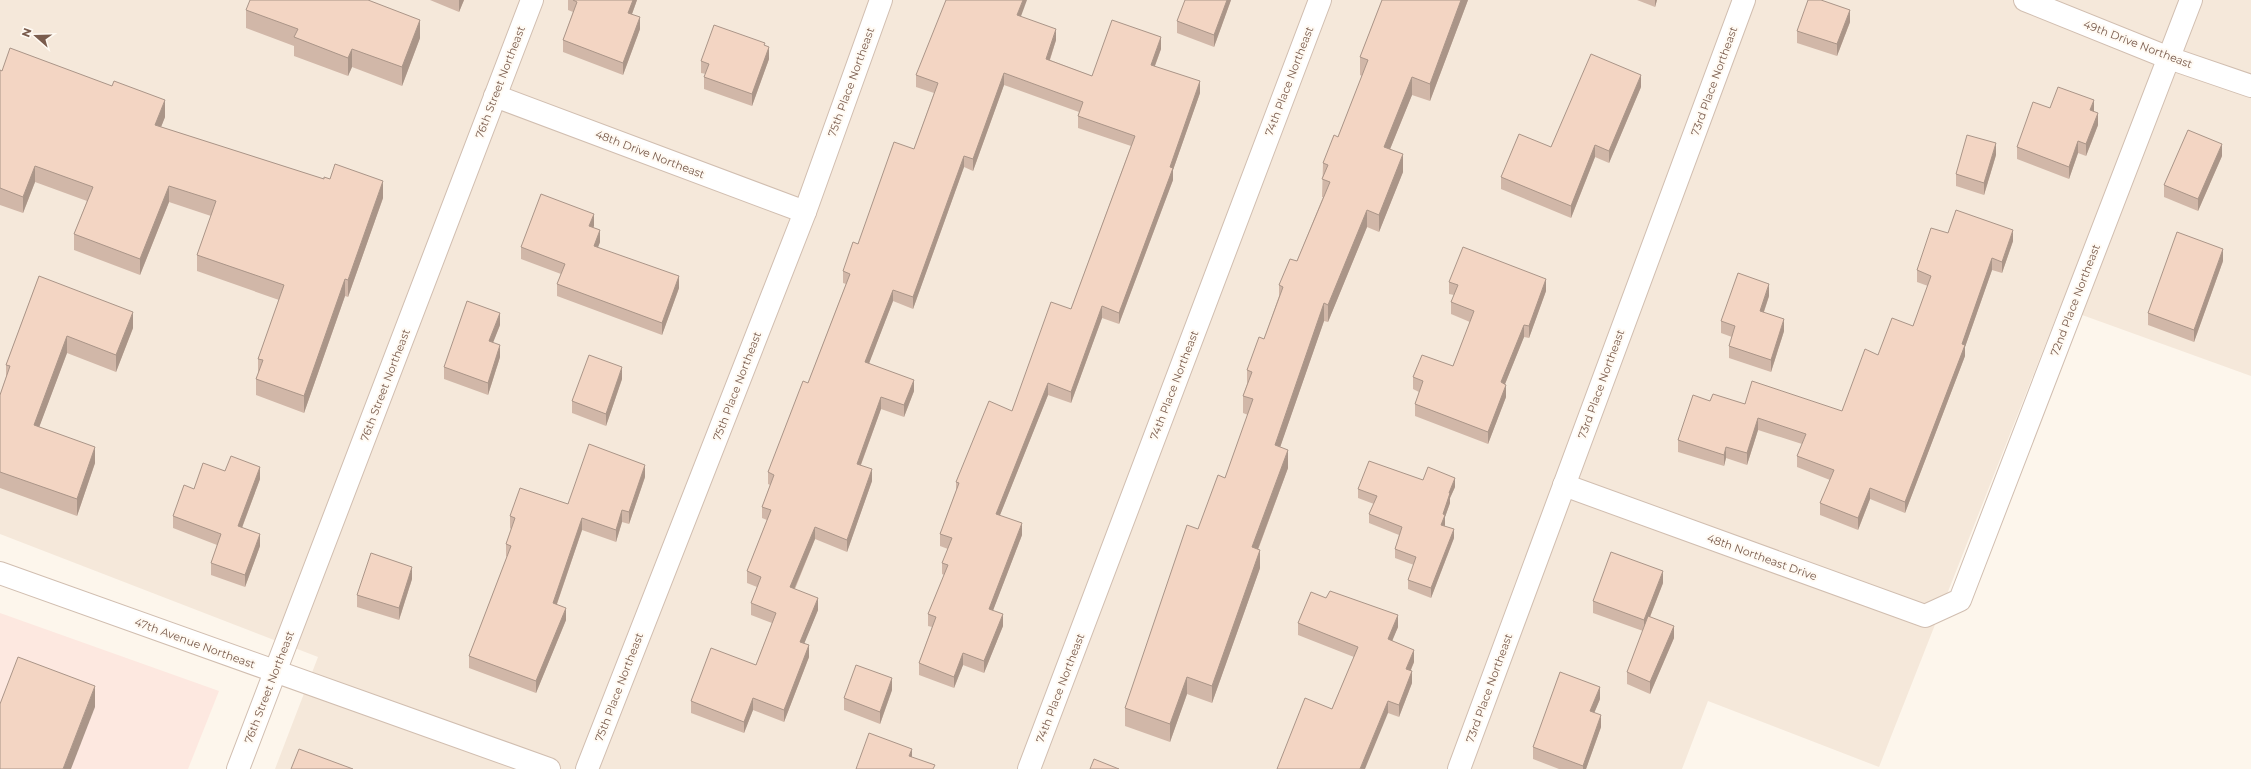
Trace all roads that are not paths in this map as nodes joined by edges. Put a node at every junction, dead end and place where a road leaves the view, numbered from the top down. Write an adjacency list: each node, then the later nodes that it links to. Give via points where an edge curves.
1 (532, 0): 9 (street, 76th Street Northeast)
2 (881, 0): 10 (street, 75th Place Northeast)
3 (1320, 0): 18 (street, 74th Place Northeast)
4 (1744, 0): 11 (street, 73rd Place Northeast)
5 (2025, 0): 7 (street, 49th Drive Northeast)
6 (2191, 0): 7 (street, 72nd Place Northeast)
7 (2169, 58): 8 (street, 49th Drive Northeast); 13 (street, 72nd Place Northeast)
8 (2251, 86)
9 (495, 96): 10 (street, 48th Drive Northeast); 14 (street, 76th Street Northeast)
10 (804, 212): 17 (street, 75th Place Northeast)
11 (1564, 485): 13 (street, 48th Northeast Drive, via 1925,616); 19 (street, 73rd Place Northeast)
12 (0, 572): 14 (street, 47th Avenue Northeast)
13 (1960, 600)
14 (275, 672): 15 (street, 76th Street Northeast); 16 (street, 47th Avenue Northeast)
15 (238, 769)
16 (548, 769)
17 (587, 769)
18 (1029, 769)
19 (1459, 769)

